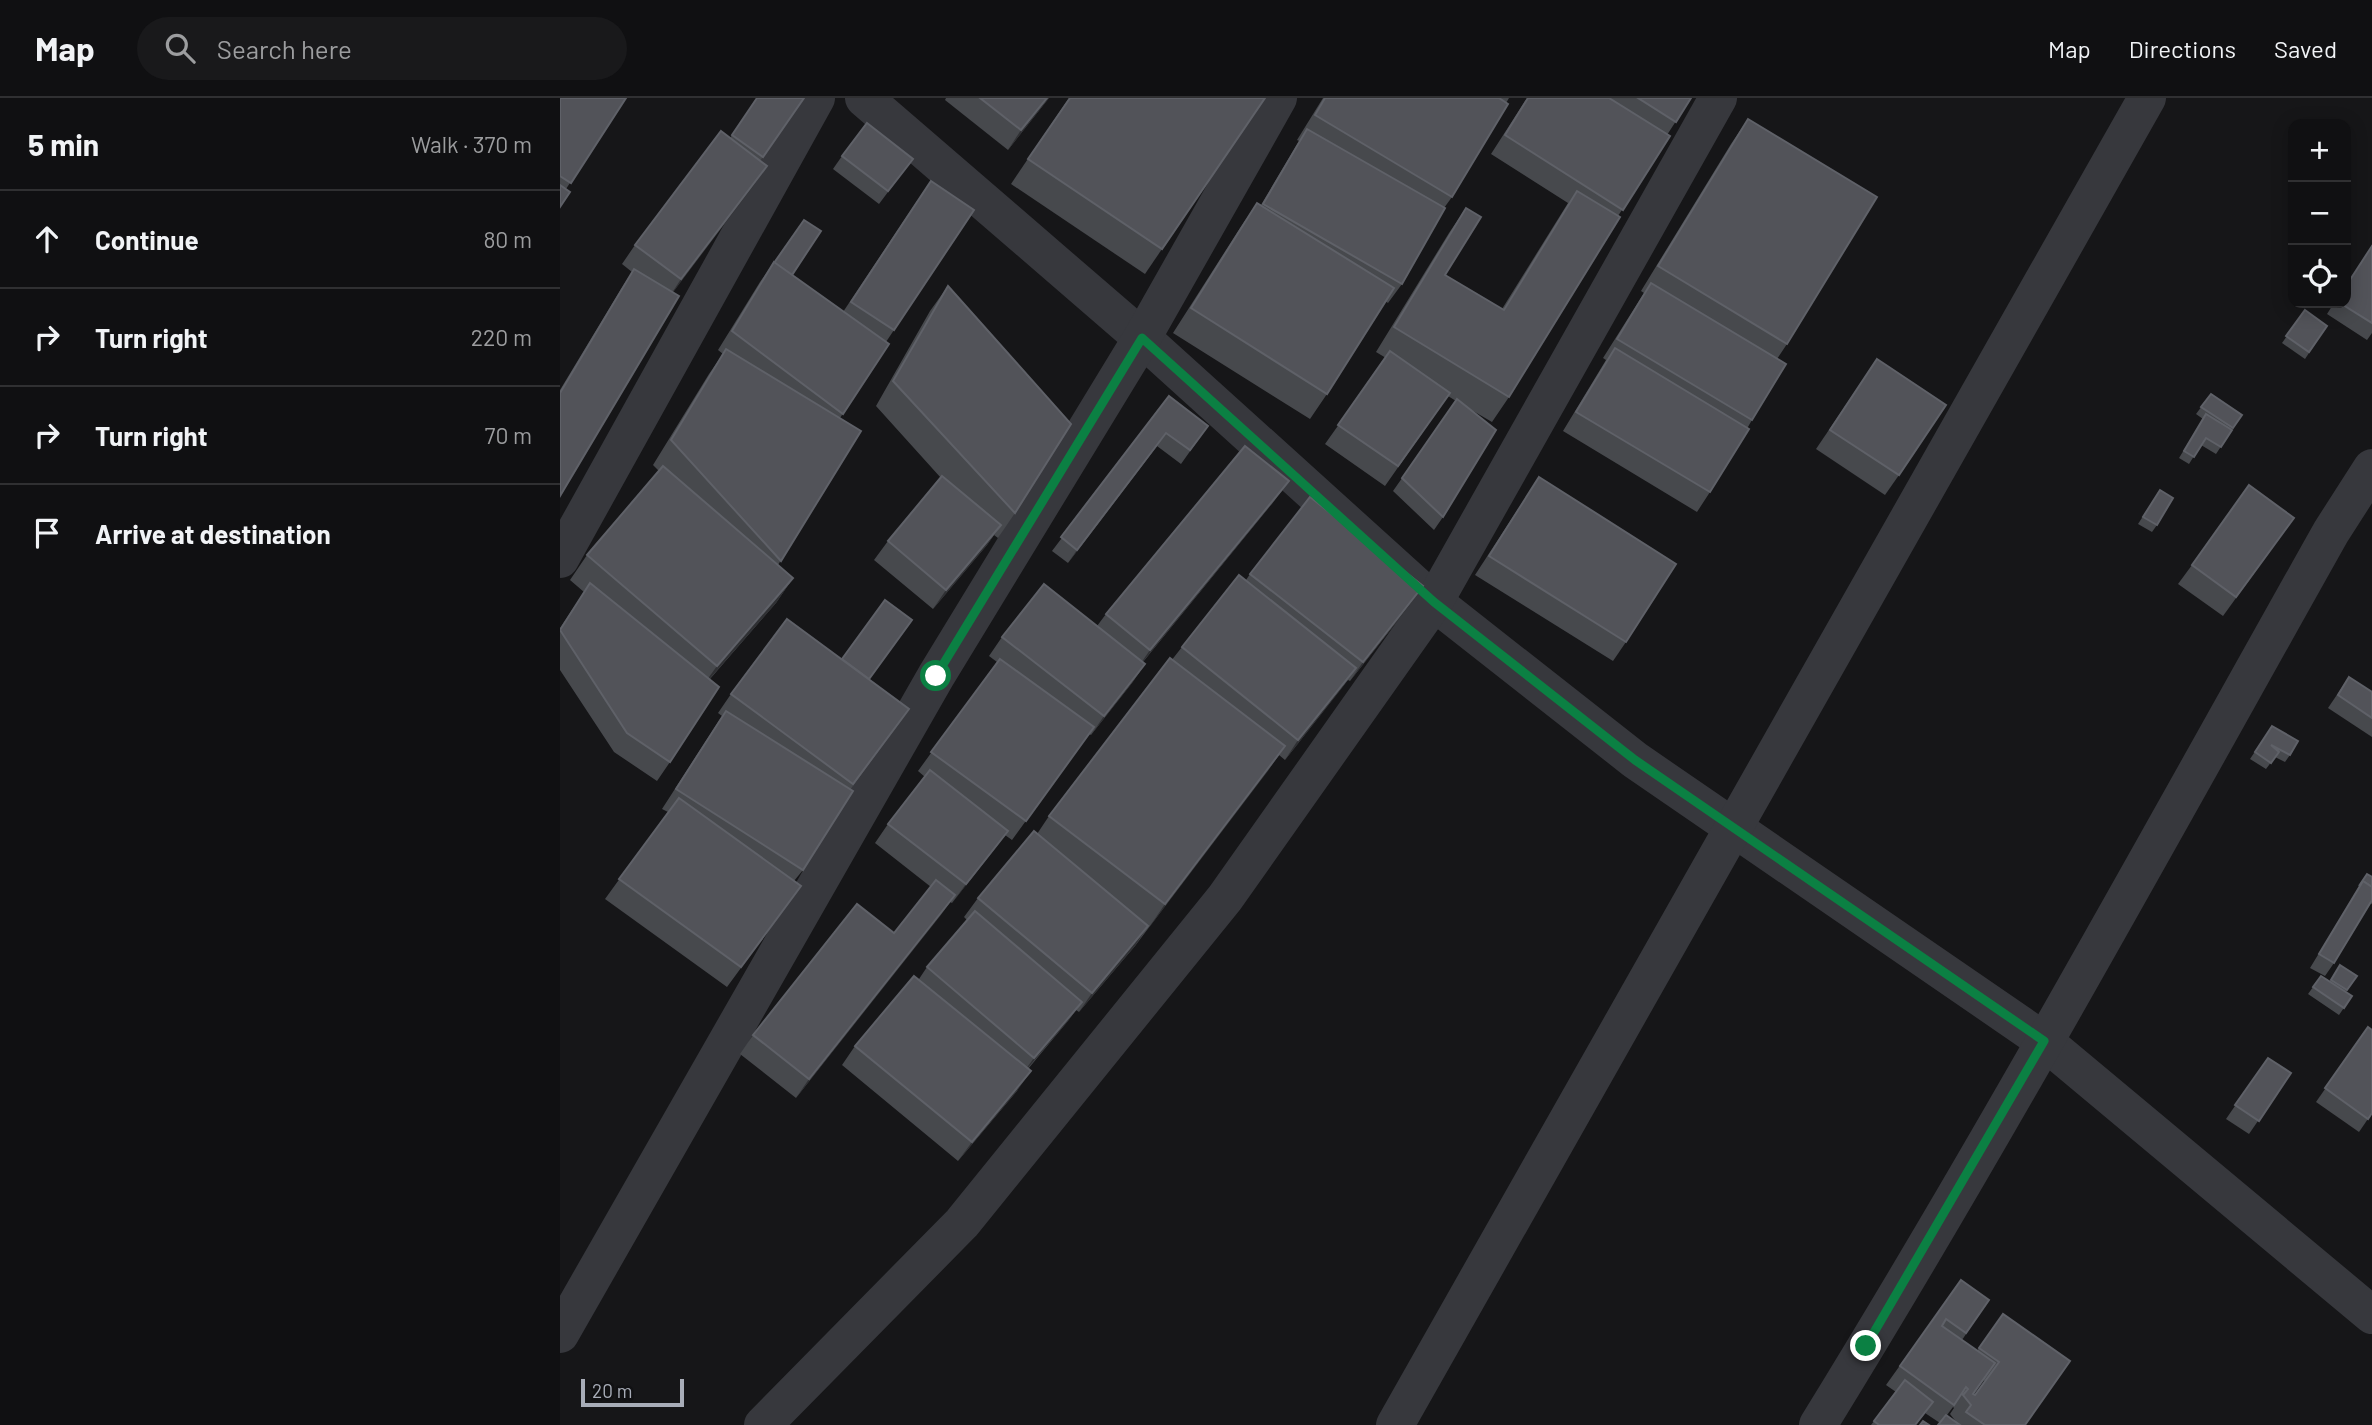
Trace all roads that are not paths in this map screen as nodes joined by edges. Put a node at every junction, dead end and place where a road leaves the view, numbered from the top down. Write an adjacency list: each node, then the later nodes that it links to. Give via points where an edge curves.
1 (816, 98): 8 (street)
2 (864, 98): 6 (street)
3 (1278, 98): 6 (street)
4 (1718, 98): 9 (street)
5 (2147, 98): 10 (street)
6 (1142, 338): 9 (street); 13 (street, via 936,676)
7 (2372, 468): 11 (street, via 2331,532)
8 (560, 559)
9 (1434, 602): 10 (street, via 1635,760); 14 (street, via 1225,898 971,1212)
10 (1733, 828): 11 (street); 15 (street)
11 (2044, 1041): 12 (street); 16 (street)
12 (2372, 1315)
13 (560, 1334)
14 (763, 1425)
15 (1395, 1425)
16 (1818, 1425)

